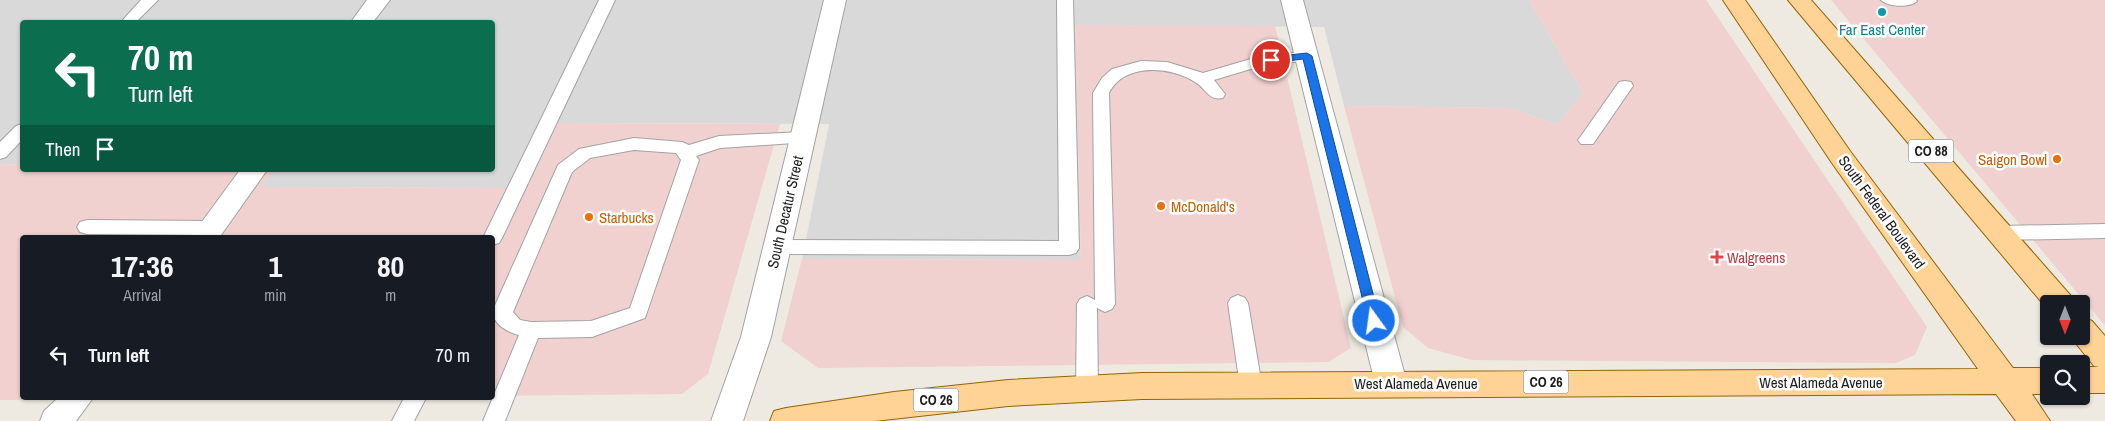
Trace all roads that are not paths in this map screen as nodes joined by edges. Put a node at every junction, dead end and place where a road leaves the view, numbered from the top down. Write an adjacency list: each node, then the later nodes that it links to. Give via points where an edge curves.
1 (150, 0): 11 (lane)
2 (378, 0): 12 (street)
3 (607, 0): 27 (lane)
4 (835, 0): 18 (street, South Decatur Street)
5 (1065, 0): 28 (lane, via 1069,248)
6 (1292, 0): 13 (street)
7 (1734, 0): 36 (main road, South Federal Boulevard, via 1841,157)
8 (1799, 0): 26 (main road, CO 88)
9 (1890, 0): 10 (lane)
10 (1909, 1)
11 (130, 20)
12 (363, 20)
13 (1307, 56): 14 (lane, via 1253,62); 38 (street)
14 (1202, 79): 16 (lane); 40 (lane, via 1179,69 1152,66 1127,69 1109,80 1101,93 1096,304)
15 (1625, 86): 19 (lane)
16 (1218, 94)
17 (20, 132): 20 (lane)
18 (802, 138): 21 (lane, via 719,142); 28 (street, South Decatur Street)
19 (1588, 140)
20 (0, 153)
21 (685, 153): 31 (lane, via 690,160 638,313 592,329); 31 (lane, via 682,148 634,144 585,153 564,169 502,314 514,326)
22 (253, 172): 25 (street)
23 (87, 227): 25 (lane)
24 (2105, 231): 26 (lane)
25 (208, 232)
26 (2001, 233): 29 (main road, CO 88)
27 (493, 235)
28 (777, 247): 46 (street, South Decatur Street, via 756,337)
29 (2053, 295)
30 (1238, 303): 39 (lane)
31 (531, 330): 45 (lane)
32 (2090, 340): 33 (main road)
33 (2105, 357)
34 (2090, 380): 35 (main road)
35 (2105, 380)
36 (2005, 381): 37 (main road, West Alameda Avenue / CO 26); 38 (main road, West Alameda Avenue / CO 26); 48 (main road, South Federal Boulevard)
37 (2040, 381)
38 (1391, 383): 39 (main road, West Alameda Avenue / CO 26)
39 (1251, 386): 40 (main road, West Alameda Avenue / CO 26)
40 (1087, 389): 47 (main road, West Alameda Avenue / CO 26, via 1008,393 894,405)
41 (75, 400): 43 (street)
42 (414, 400): 44 (lane)
43 (56, 421)
44 (403, 421)
45 (494, 421)
46 (727, 421)
47 (786, 421)
48 (2034, 421)

